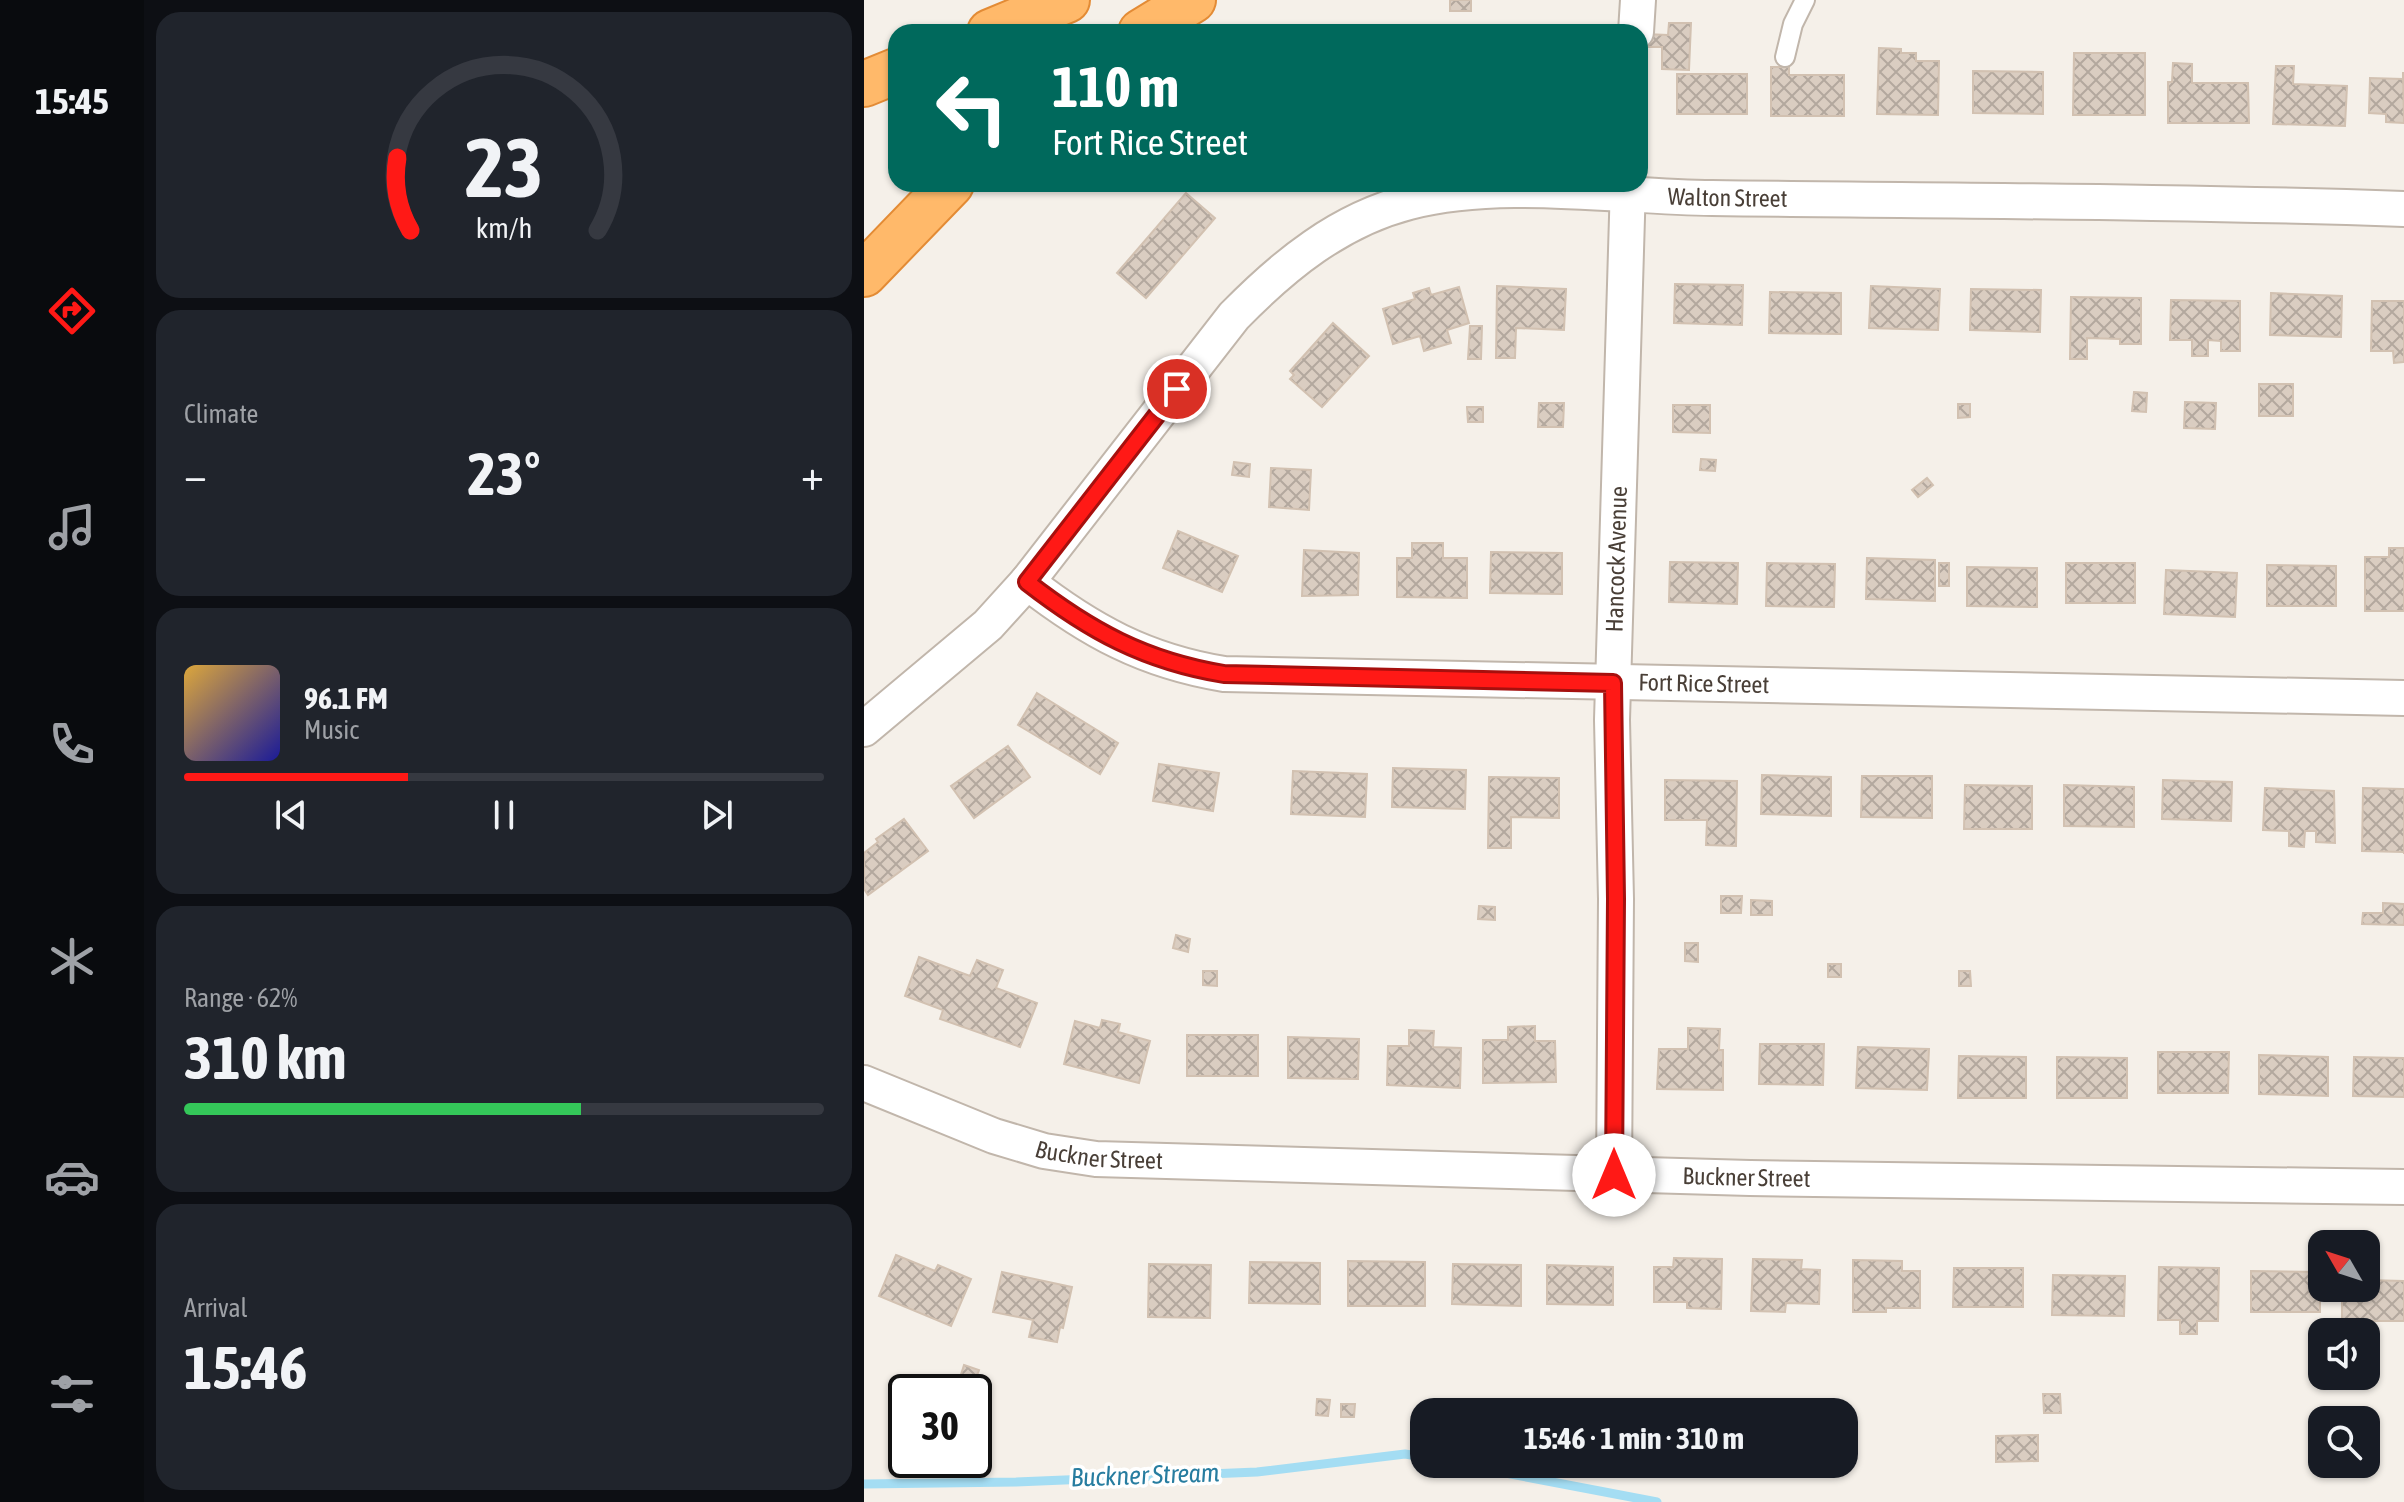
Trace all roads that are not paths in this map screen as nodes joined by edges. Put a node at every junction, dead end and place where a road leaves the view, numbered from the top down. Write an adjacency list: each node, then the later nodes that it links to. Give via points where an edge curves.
1 (1067, 0): 5 (highway)
2 (1193, 0): 6 (highway)
3 (1638, 0): 7 (street)
4 (1805, 0): 8 (lane)
5 (1009, 24)
6 (1154, 24)
7 (1636, 24)
8 (1785, 57)
9 (888, 74): 10 (highway)
10 (864, 84)
11 (1648, 191): 15 (street, Walton Street, via 1705,198)
12 (943, 192): 16 (highway)
13 (1486, 192): 17 (street, Walton Street, via 1409,202 1366,216 1312,246 1271,279 1234,316)
14 (1628, 192): 18 (street, Hancock Avenue)
15 (2404, 209)
16 (864, 274)
17 (1027, 582): 18 (street, Fort Rice Street, via 1112,639 1188,668 1224,674); 20 (street, via 988,625)
18 (1613, 683): 19 (street, Fort Rice Street); 22 (street, Hancock Avenue)
19 (2404, 698)
20 (864, 729)
21 (864, 1083): 22 (street, Buckner Street, via 994,1136 1096,1159)
22 (1614, 1175): 23 (street, Buckner Street)
23 (2404, 1187)

